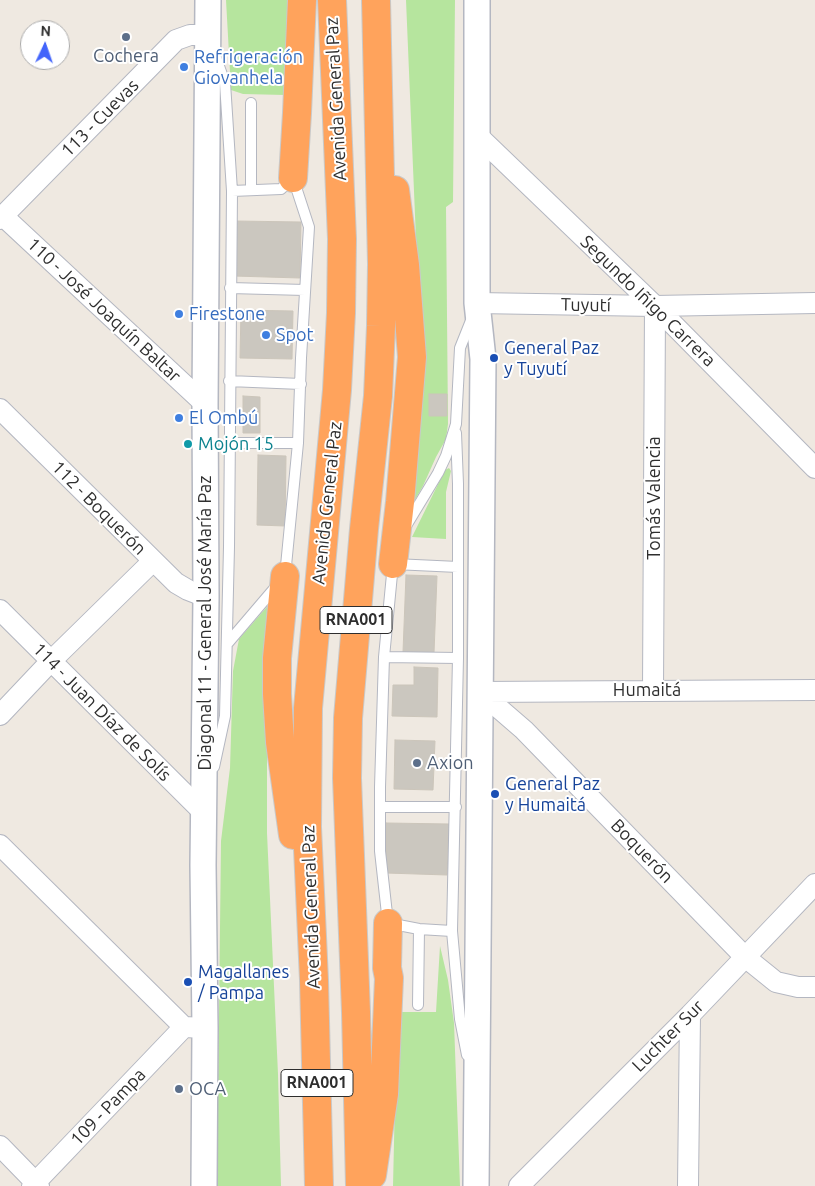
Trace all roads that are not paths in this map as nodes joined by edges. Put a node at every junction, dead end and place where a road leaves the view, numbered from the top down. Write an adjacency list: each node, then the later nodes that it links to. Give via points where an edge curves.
1 (208, 0): 6 (street, Diagonal 11 - General José María Paz)
2 (302, 0): 10 (highway)
3 (332, 0): 50 (highway, Avenida General Paz / RNA001, via 342,239 341,313 338,390 308,708 307,827)
4 (376, 0): 7 (highway, RNA001)
5 (477, 0): 9 (street)
6 (208, 35): 12 (lane, via 226,83); 13 (street, 113 - Cuevas, via 190,35 176,40); 21 (street, Diagonal 11 - General José María Paz)
7 (377, 54): 28 (highway, via 406,265 412,357); 60 (highway, RNA001, via 381,326 347,761)
8 (251, 103): 11 (lane)
9 (478, 136): 16 (street); 18 (street, Segundo Iñigo Carrera)
10 (293, 178): 11 (lane, via 281,189); 15 (lane, via 309,227)
11 (250, 190): 12 (lane)
12 (232, 191): 14 (lane)
13 (1, 217): 21 (street, 110 - José Joaquín Baltar)
14 (230, 288): 15 (lane); 19 (lane)
15 (305, 290): 20 (lane)
16 (477, 303): 18 (street, Tuyutí); 23 (lane, via 460,348); 39 (street, via 483,359)
17 (815, 303): 18 (street, Tuyutí)
18 (655, 306): 26 (street, Segundo Iñigo Carrera); 37 (street, Tomás Valencia)
19 (229, 381): 20 (lane); 24 (lane)
20 (301, 384): 25 (lane)
21 (205, 404): 31 (street, Diagonal 11 - General José María Paz)
22 (0, 409): 27 (street, 112 - Boquerón)
23 (456, 424): 28 (lane, via 446,456 407,525); 29 (lane)
24 (229, 443): 25 (lane); 33 (lane)
25 (298, 443): 30 (lane)
26 (815, 468)
27 (153, 562): 31 (street, 112 - Boquerón, via 176,583); 36 (street)
28 (393, 564): 29 (lane); 34 (lane)
29 (458, 567): 35 (lane)
30 (285, 576): 33 (lane); 50 (highway, via 277,658 280,742)
31 (206, 597): 43 (street, Diagonal 11 - General José María Paz)
32 (0, 610): 36 (street, 114 - Juan Díaz de Solís)
33 (227, 644): 43 (lane, via 225,716)
34 (384, 657): 35 (lane); 41 (lane)
35 (458, 658): 42 (lane)
36 (51, 661): 40 (street); 43 (street, 114 - Juan Díaz de Solís)
37 (653, 690): 38 (street, Humaitá); 39 (street, Humaitá)
38 (815, 690)
39 (480, 692): 49 (street, Boquerón, via 524,730); 55 (street)
40 (0, 715)
41 (380, 807): 42 (lane); 46 (lane, via 380,851)
42 (456, 807): 48 (lane)
43 (204, 813): 54 (street, Diagonal 11 - General José María Paz)
44 (0, 846): 54 (street)
45 (815, 884): 49 (street, Luchter Sur)
46 (388, 923): 47 (lane); 61 (highway, via 384,1094)
47 (419, 929): 48 (lane); 52 (lane)
48 (452, 931): 55 (lane, via 460,1019)
49 (745, 957): 51 (street, Boquerón, via 776,982); 53 (street, Luchter Sur)
50 (314, 980): 59 (highway, Avenida General Paz / RNA001)
51 (815, 987)
52 (418, 1005)
53 (690, 1015): 63 (street, Luchter Sur); 64 (street)
54 (194, 1027): 57 (street, 109 - Pampa); 58 (street, Diagonal 11 - General José María Paz)
55 (477, 1111): 62 (street)
56 (0, 1146): 57 (street)
57 (36, 1185)
58 (204, 1186)
59 (319, 1186)
60 (360, 1186)
61 (371, 1186)
62 (476, 1186)
63 (519, 1186)
64 (688, 1186)

